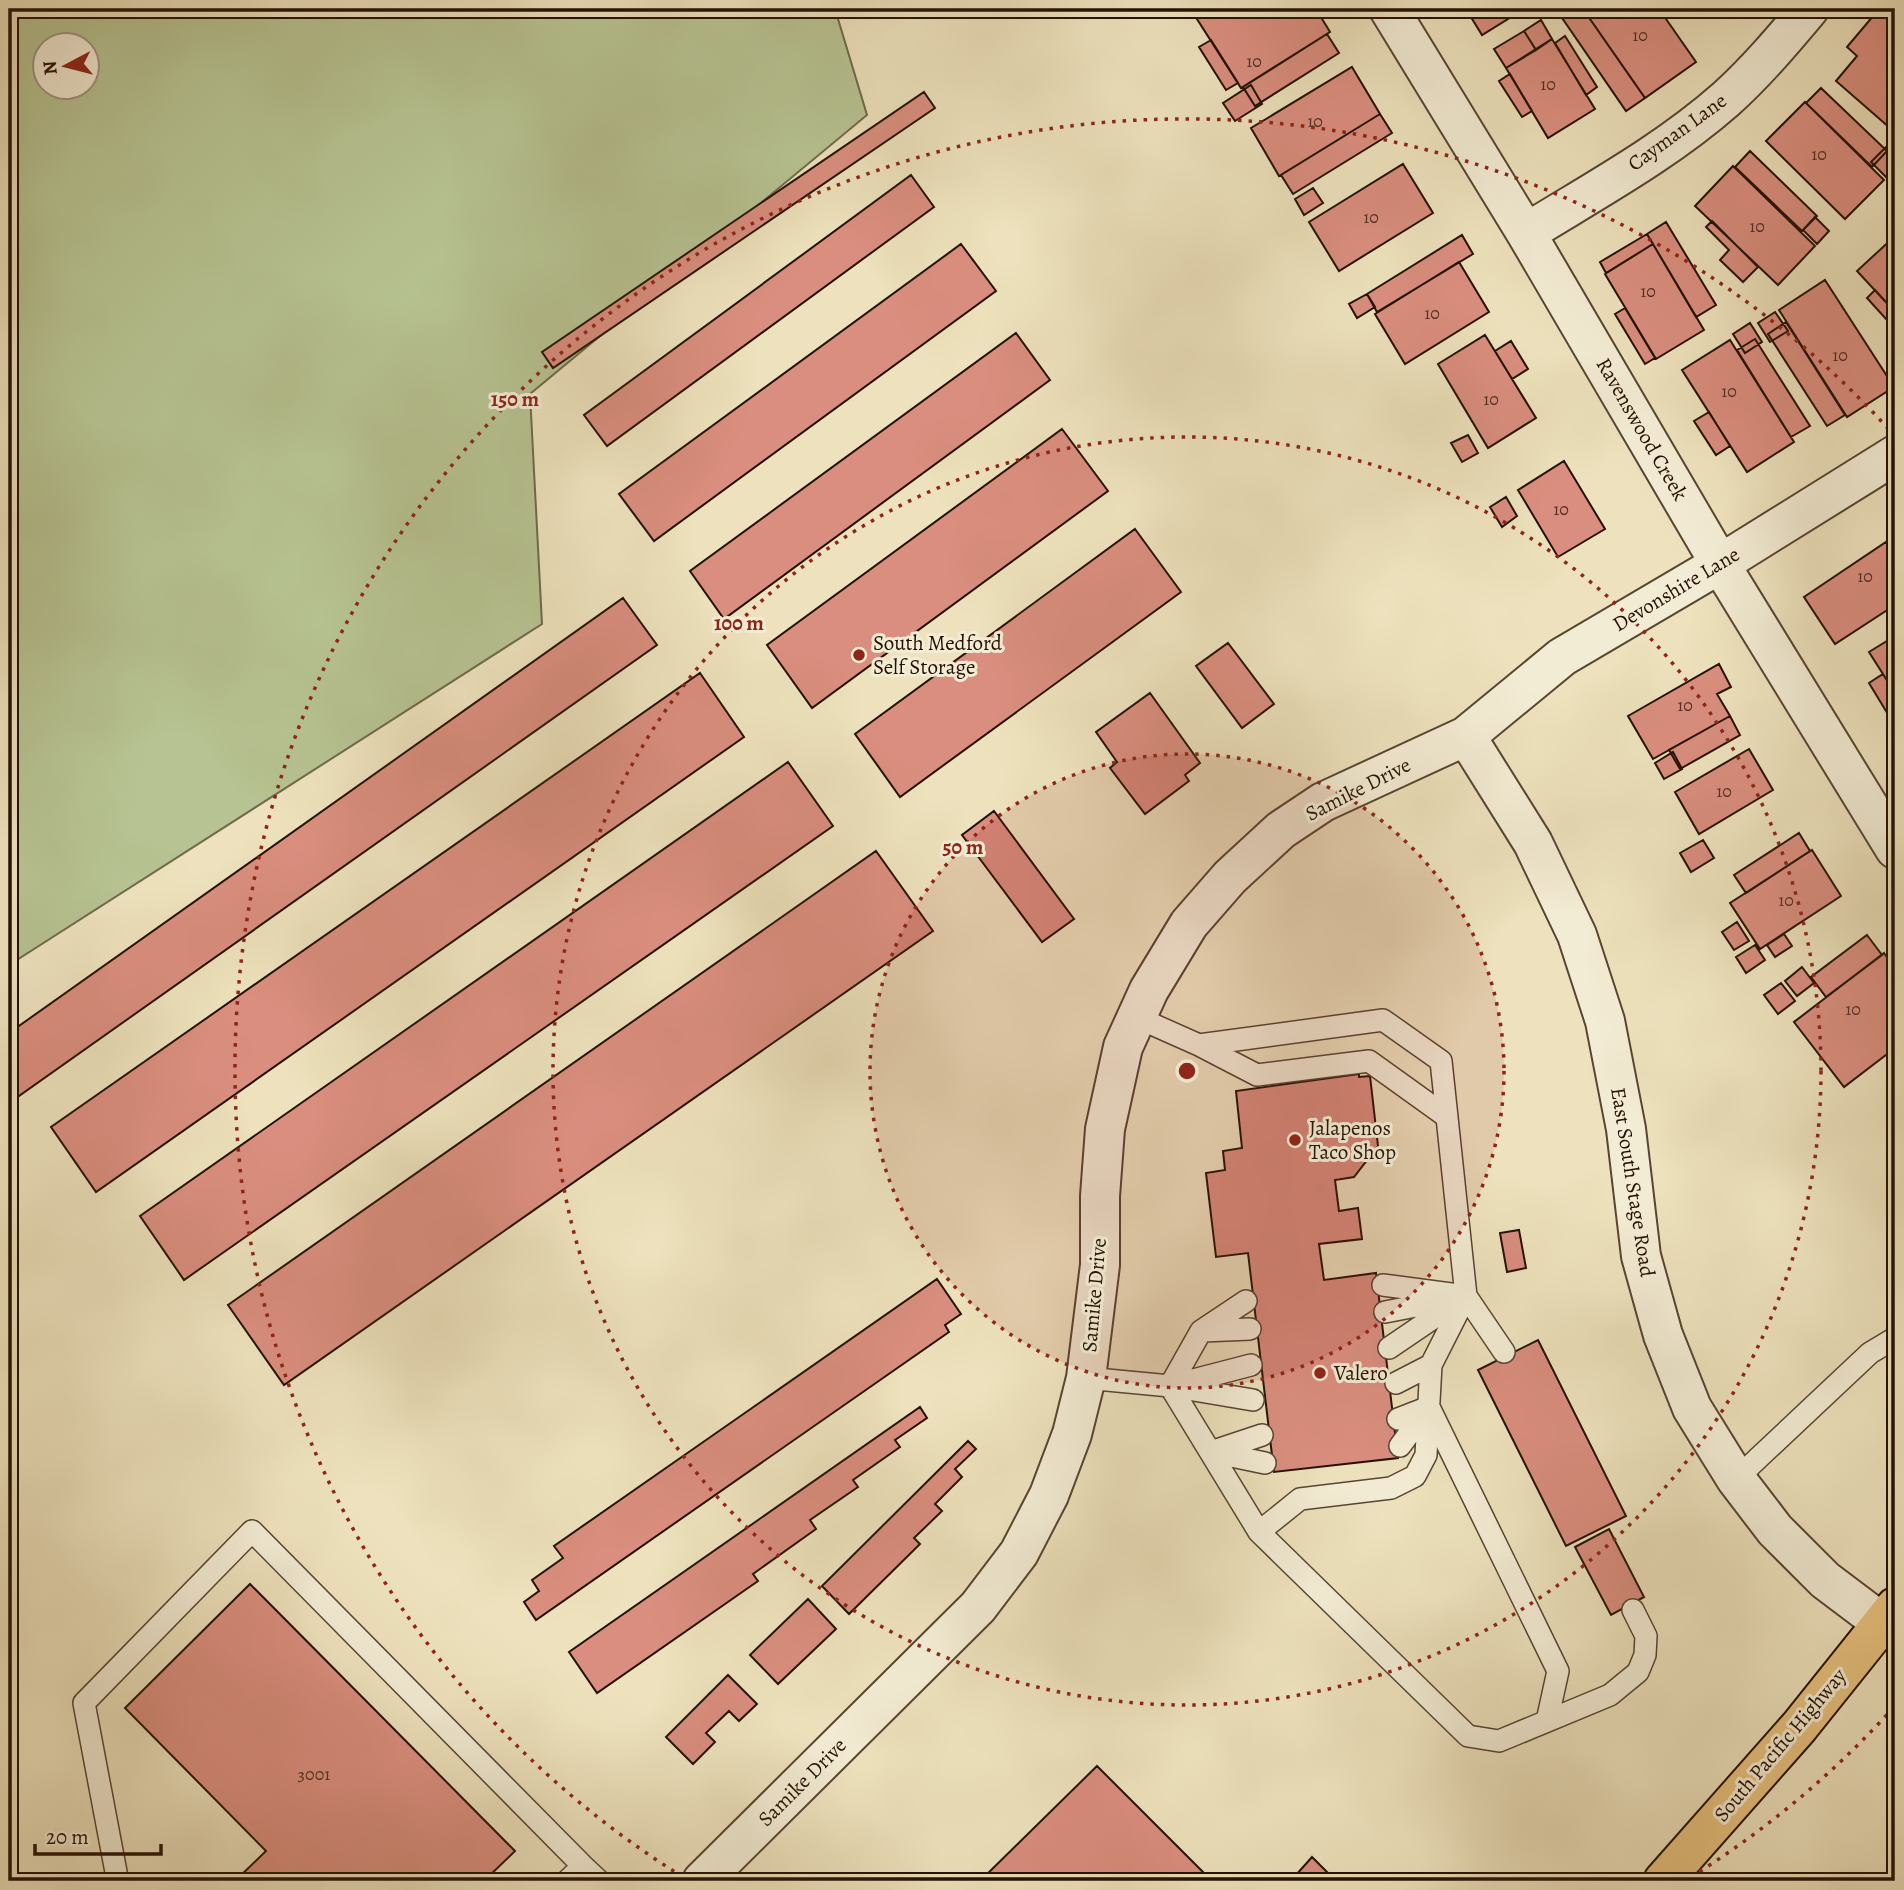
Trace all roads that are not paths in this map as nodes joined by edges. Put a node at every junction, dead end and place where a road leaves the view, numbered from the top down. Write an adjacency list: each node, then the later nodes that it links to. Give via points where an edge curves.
1 (1389, 9): 3 (street, Ravenswood Creek)
2 (1809, 9): 3 (street, Cayman Lane, via 1726,99 1673,140)
3 (1527, 233): 5 (street, Ravenswood Creek)
4 (1895, 455): 5 (street, Devonshire Lane)
5 (1720, 564): 6 (street, Devonshire Lane, via 1562,657); 7 (street, Ravenswood Creek)
6 (1466, 736): 8 (street, Samike Drive, via 1323,802 1281,830 1230,877 1189,924); 32 (street, East South Stage Road, via 1533,843 1577,934 1605,1021 1626,1129 1642,1256 1663,1335 1692,1408)
7 (1895, 849)
8 (1136, 1017): 9 (lane); 22 (street, Samike Drive, via 1123,1047 1105,1129 1100,1265)
9 (1199, 1045): 10 (lane, via 1257,1075 1369,1061); 10 (lane, via 1383,1020 1441,1061)
10 (1447, 1117): 12 (lane)
11 (1383, 1285): 12 (lane)
12 (1466, 1296): 14 (lane); 18 (lane); 19 (lane); 21 (lane)
13 (1246, 1301): 16 (lane)
14 (1385, 1312)
15 (1250, 1329): 16 (lane)
16 (1201, 1331): 24 (lane)
17 (1895, 1338): 32 (lane, via 1870,1353)
18 (1389, 1348)
19 (1504, 1352)
20 (1251, 1365): 24 (lane)
21 (1431, 1365): 23 (lane); 26 (lane)
22 (1086, 1378): 24 (lane); 41 (street, Samike Drive, via 1072,1434 1049,1495 1019,1553 978,1607)
23 (1396, 1383)
24 (1170, 1386): 25 (lane); 30 (lane)
25 (1253, 1400)
26 (1429, 1407): 27 (lane); 29 (lane); 33 (lane, via 1426,1455 1415,1476 1391,1488 1300,1499); 36 (lane, via 1558,1671)
27 (1398, 1419)
28 (1262, 1436): 30 (lane)
29 (1400, 1446)
30 (1212, 1452): 31 (lane); 33 (lane)
31 (1265, 1462)
32 (1736, 1479): 35 (street, East South Stage Road, via 1775,1530 1825,1580)
33 (1259, 1532): 36 (lane, via 1468,1736 1499,1741)
34 (1633, 1610): 36 (lane, via 1646,1636 1638,1672 1610,1695)
35 (1891, 1622): 42 (main road, South Pacific Highway)
36 (1547, 1721)
37 (583, 1866): 38 (lane, via 252,1531 84,1703 117,1872); 39 (lane); 40 (lane)
38 (113, 1881)
39 (567, 1881)
40 (599, 1881)
41 (702, 1881)
42 (1663, 1881)

